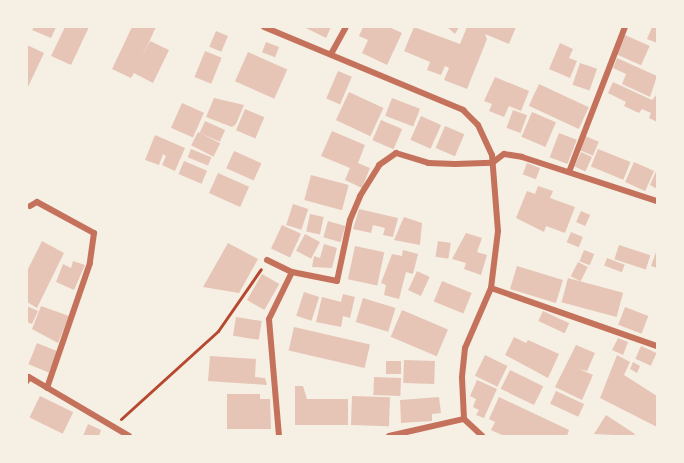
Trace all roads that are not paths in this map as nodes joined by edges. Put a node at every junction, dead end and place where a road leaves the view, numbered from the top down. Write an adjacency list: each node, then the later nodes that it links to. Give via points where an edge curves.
1 (264, 27): 4 (street)
2 (346, 27): 4 (street)
3 (625, 27): 6 (street)
4 (331, 54): 5 (street, via 463,110 478,125)
5 (492, 163): 6 (street, via 504,154); 10 (street, via 428,163 396,153 379,165 360,196 350,220 337,281); 11 (street, via 498,231)
6 (569, 172): 7 (street)
7 (657, 201)
8 (28, 207): 14 (street, via 37,202 94,233 90,263)
9 (267, 260): 10 (street)
10 (292, 272): 17 (street, via 269,319)
11 (491, 288): 12 (street); 15 (street, via 465,348)
12 (657, 346)
13 (28, 378): 14 (street)
14 (47, 388): 16 (street)
15 (464, 419): 18 (street); 19 (street)
16 (129, 436)
17 (279, 436)
18 (389, 436)
19 (482, 436)

